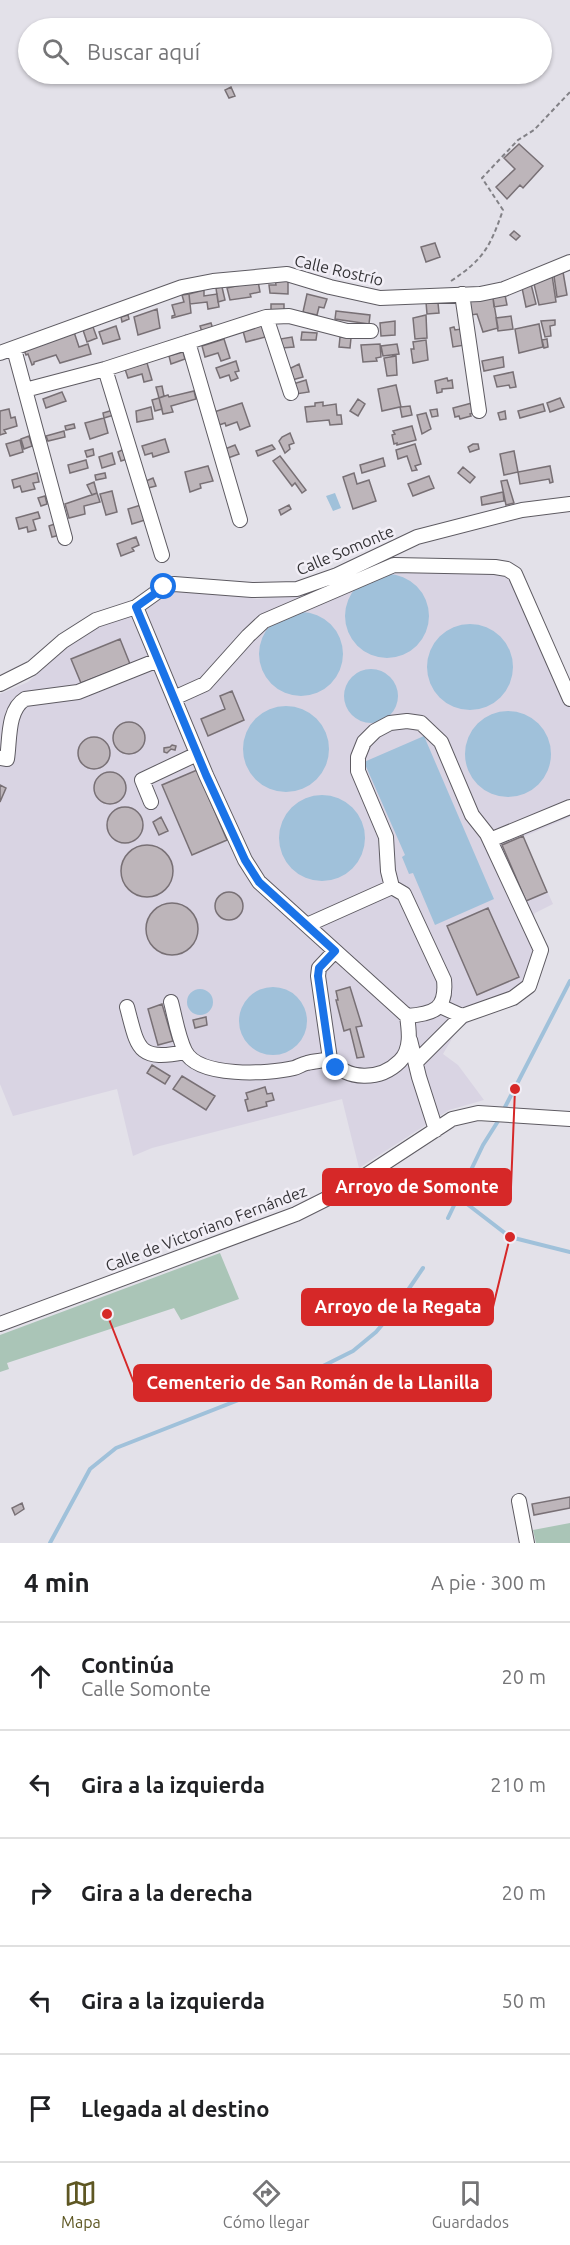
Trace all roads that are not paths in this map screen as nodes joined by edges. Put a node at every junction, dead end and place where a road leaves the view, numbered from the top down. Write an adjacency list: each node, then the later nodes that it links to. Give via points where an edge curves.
1 (570, 262): 2 (street, Calle Rostrío, via 504,289)
2 (462, 294): 6 (street, Calle Rostrío, via 380,298 287,274 213,281 182,287); 10 (street)
3 (266, 317): 4 (street, via 289,316 347,331); 5 (street); 9 (street)
4 (371, 331)
5 (188, 342): 7 (street); 12 (street)
6 (7, 351): 8 (street)
7 (105, 369): 8 (street); 14 (street)
8 (25, 390): 13 (street)
9 (291, 393)
10 (479, 411)
11 (570, 504): 15 (street, Calle Somonte, via 522,510 417,537 337,575 297,589 174,584)
12 (240, 519)
13 (66, 538)
14 (162, 555)
15 (136, 607): 16 (street); 17 (street, Calle Somonte, via 96,620 63,640 32,669)
16 (158, 660): 18 (street); 20 (street, via 78,692 25,699)
17 (3, 683): 20 (street)
18 (174, 698): 19 (street, via 205,684 264,621 394,565 495,567 514,574); 21 (street)
19 (570, 699)
20 (13, 711): 22 (street, via 7,759)
21 (197, 753): 23 (street, via 141,780); 27 (street, via 245,860 259,882)
22 (0, 758)
23 (151, 802)
24 (570, 807): 25 (street)
25 (490, 840): 26 (street, via 472,815 441,741 421,723 390,723 375,730 364,742 358,771 386,837); 33 (street, via 541,950 529,986 513,998)
26 (392, 887): 27 (street); 30 (street, via 404,894 444,980 445,994)
27 (307, 926): 28 (street)
28 (335, 951): 32 (street); 36 (street, via 319,968 318,976)
29 (171, 1002): 35 (street)
30 (440, 1006): 32 (street, via 432,1012); 33 (street)
31 (127, 1007): 35 (street, via 136,1038 148,1054)
32 (407, 1016): 34 (street)
33 (462, 1016): 37 (street)
34 (410, 1038): 36 (street, via 401,1060 373,1075 347,1074); 37 (street)
35 (185, 1052): 36 (street, via 200,1064 226,1071 295,1068)
36 (330, 1059)
37 (416, 1062): 39 (street)
38 (570, 1119): 39 (street, Calle de Victoriano Fernández, via 486,1113 452,1119)
39 (436, 1130): 40 (street, Calle de Victoriano Fernández, via 342,1191 296,1214)
40 (0, 1324)
41 (519, 1501): 42 (street)
42 (527, 1543)

